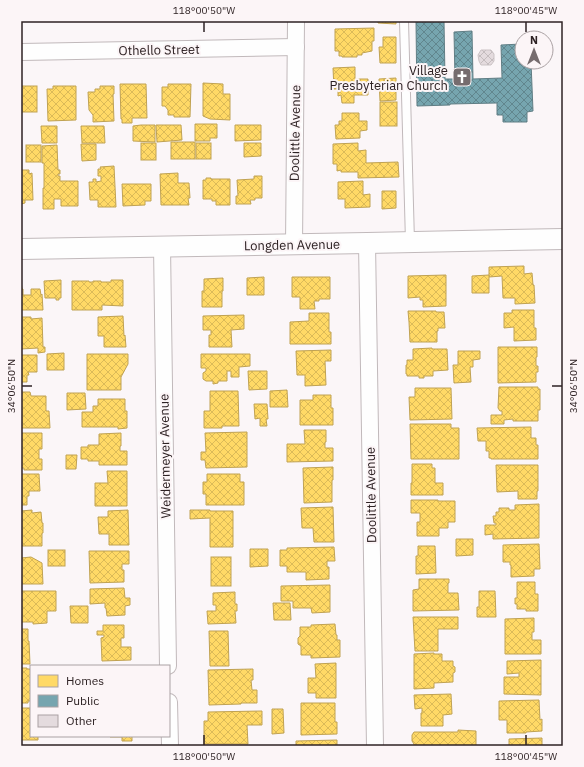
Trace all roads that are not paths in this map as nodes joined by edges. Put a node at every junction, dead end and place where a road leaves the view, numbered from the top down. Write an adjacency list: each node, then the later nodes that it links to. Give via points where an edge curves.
1 (296, 21): 3 (street, Doolittle Avenue)
2 (404, 21): 6 (lane)
3 (296, 47): 4 (street, Othello Street); 8 (street, Doolittle Avenue)
4 (21, 52)
5 (563, 239): 6 (street, Longden Avenue)
6 (410, 242): 7 (street, Longden Avenue)
7 (367, 244): 8 (street, Longden Avenue); 12 (street, Doolittle Avenue)
8 (294, 245): 9 (street, Longden Avenue)
9 (162, 246): 10 (street, Longden Avenue); 11 (street, Weidermeyer Avenue)
10 (21, 249)
11 (168, 665)
12 (375, 746)

